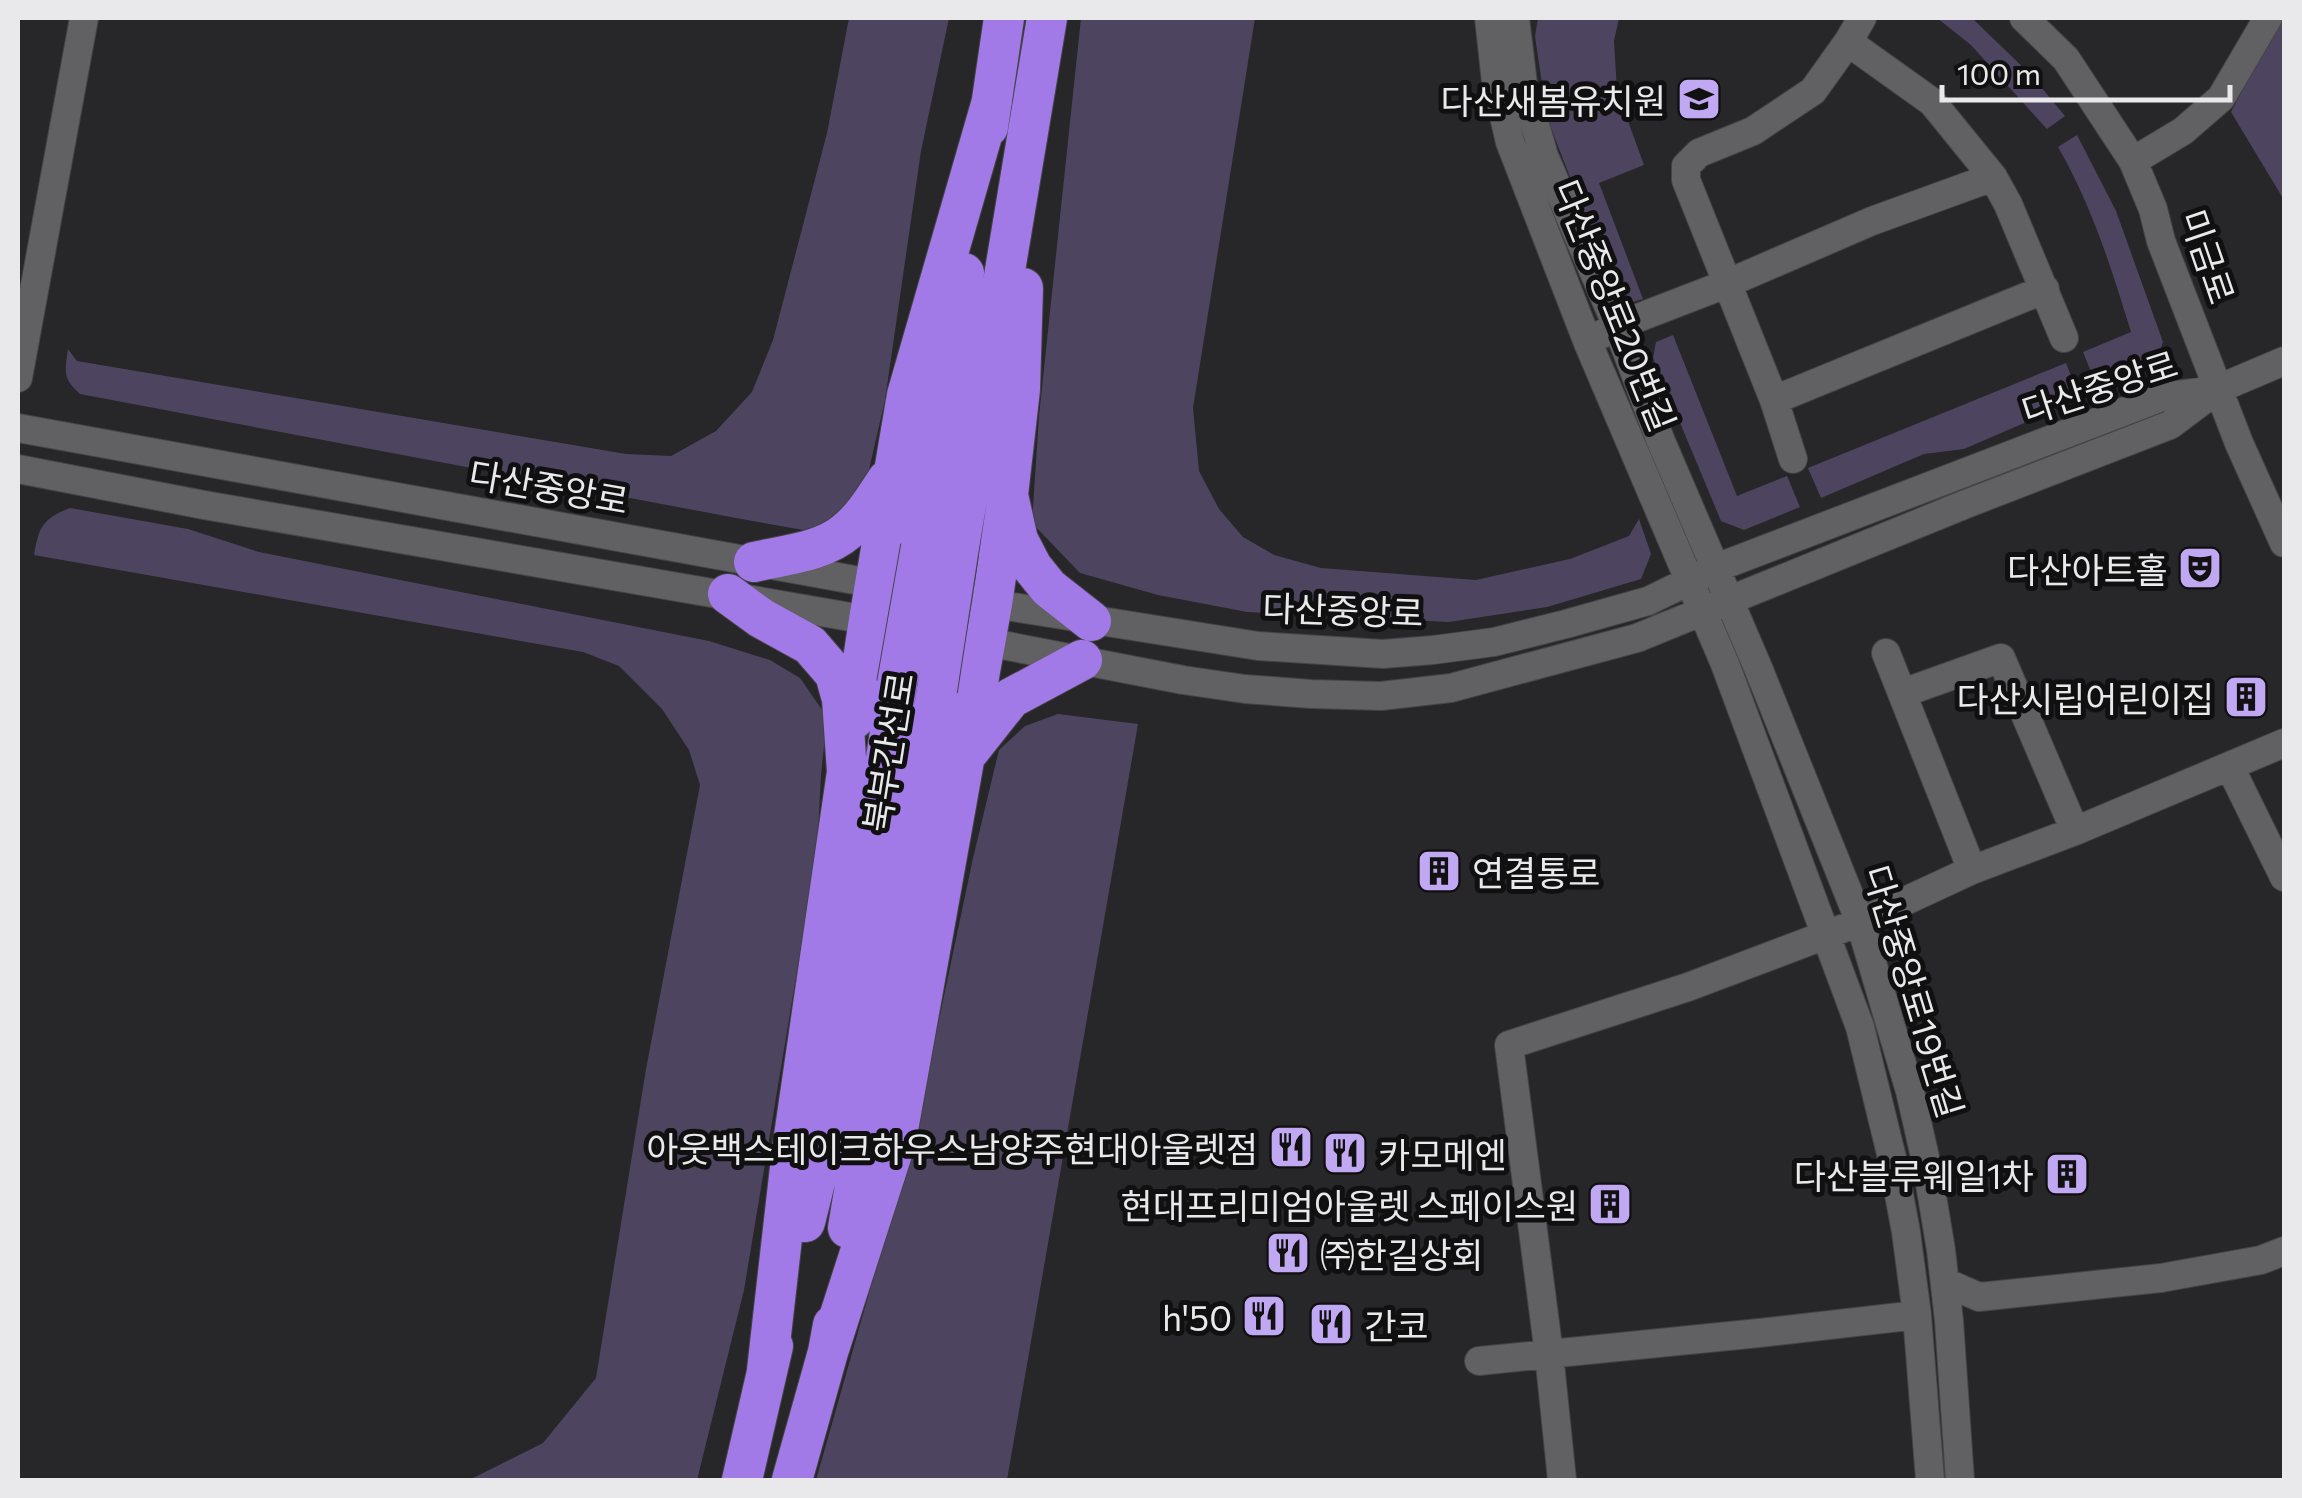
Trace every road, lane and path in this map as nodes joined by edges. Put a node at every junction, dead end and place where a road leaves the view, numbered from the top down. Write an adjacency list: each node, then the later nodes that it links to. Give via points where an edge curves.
1 (84, 18): 19 (street)
2 (1004, 18): 9 (highway, 북부간선로)
3 (1047, 18): 10 (highway, 북부간선로)
4 (1489, 18): 17 (street, 다산중앙로20번길, via 1510,142)
5 (1515, 18): 15 (street, 다산중앙로20번길, via 1530,117)
6 (2024, 18): 11 (street, 미금로, via 2066,59)
7 (2268, 18): 11 (street, via 2221,98 2184,131)
8 (1855, 30): 12 (street, via 1932,102); 13 (street, via 1813,91 1686,166)
9 (992, 101): 24 (highway, via 906,395); 28 (highway, 북부간선로)
10 (1030, 119): 26 (highway, via 1020,389); 28 (highway, 북부간선로)
11 (2133, 160): 20 (street, 미금로)
12 (1993, 177): 13 (street); 14 (street)
13 (1726, 284): 15 (street); 21 (street)
14 (2045, 289): 16 (street); 21 (street)
15 (1617, 326): 17 (street); 30 (street, 다산중앙로20번길)
16 (2064, 338)
17 (1588, 343): 31 (street, 다산중앙로20번길)
18 (2284, 361): 20 (street)
19 (18, 378)
20 (2218, 388): 27 (street, 미금로); 30 (street, 다산중앙로, via 2162,397); 34 (street, 다산중앙로, via 2170,425)
21 (1774, 400): 23 (street)
22 (18, 428): 29 (street, 다산중앙로)
23 (1792, 460)
24 (895, 468): 29 (highway, via 844,534); 33 (highway)
25 (18, 469): 32 (street, 다산중앙로)
26 (1008, 494): 35 (highway, via 1032,567); 36 (highway)
27 (2284, 543)
28 (939, 550): 54 (highway, 북부간선로, bridge, via 937,690); 57 (highway, 북부간선로, bridge, via 897,684 817,1174)
29 (754, 562): 33 (street, 다산중앙로)
30 (1716, 568): 31 (street, 다산중앙로); 34 (street, 다산중앙로20번길)
31 (1689, 581): 34 (street, 다산중앙로20번길); 35 (street, 다산중앙로, via 1648,601 1494,642 1383,654 1258,646)
32 (728, 594): 33 (street, 다산중앙로); 43 (highway, via 810,645 835,674)
33 (872, 602): 36 (street, 다산중앙로); 43 (highway)
34 (1716, 606): 38 (street, 다산중앙로, via 1564,659 1451,688 1381,696 1245,688); 47 (street, 다산중앙로19번길, via 1805,782); 48 (street, 다산중앙로19번길)
35 (1091, 621): 36 (street, 다산중앙로)
36 (988, 622): 38 (street, 다산중앙로); 41 (highway)
37 (1886, 654): 39 (street)
38 (1082, 660): 41 (highway, via 1010,698)
39 (1903, 694): 44 (street, via 2001,658); 45 (street)
40 (2284, 743): 42 (street)
41 (964, 758): 54 (highway, via 896,1141)
42 (2230, 767): 44 (street); 46 (street)
43 (847, 772): 57 (highway)
44 (2075, 831): 45 (street)
45 (1972, 870): 47 (street)
46 (2284, 877)
47 (1860, 922): 48 (street); 50 (street, 다산중앙로19번길, via 1928,1166)
48 (1826, 934): 52 (street, 다산중앙로19번길, via 1874,1083); 55 (street, via 1510,1045)
49 (2284, 1251): 51 (street, via 2161,1278)
50 (1944, 1282): 51 (street); 53 (street, 다산중앙로19번길)
51 (1979, 1298): 53 (street)
52 (1917, 1314): 55 (street); 61 (street, 다산중앙로19번길)
53 (1949, 1321): 62 (street, 다산중앙로19번길)
54 (828, 1352): 59 (highway, 북부간선로)
55 (1549, 1354): 56 (street); 60 (street)
56 (1479, 1361)
57 (767, 1370): 58 (highway, 북부간선로)
58 (742, 1480)
59 (792, 1480)
60 (1562, 1480)
61 (1930, 1480)
62 (1960, 1480)

